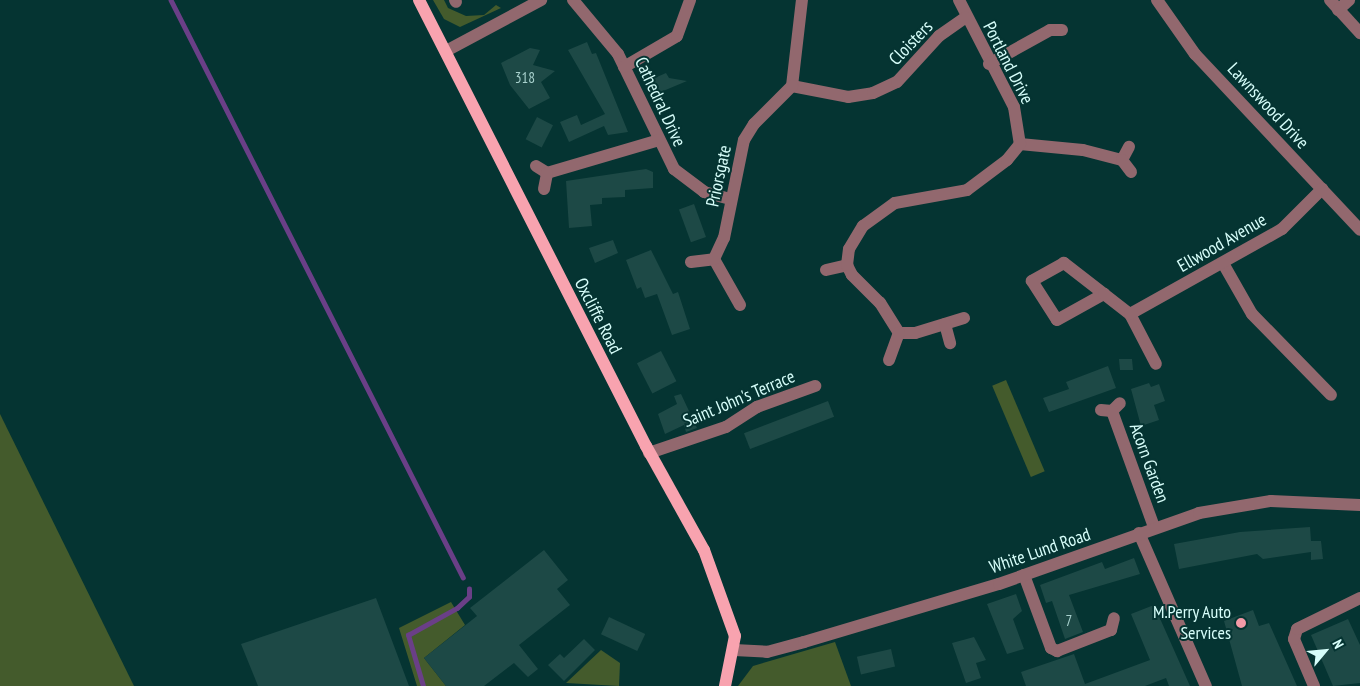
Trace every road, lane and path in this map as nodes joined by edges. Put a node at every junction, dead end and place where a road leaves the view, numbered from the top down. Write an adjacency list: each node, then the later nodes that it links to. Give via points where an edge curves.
1 (419, 0): 13 (main road, Oxcliffe Road)
2 (541, 0): 13 (street)
3 (573, 0): 15 (street, Cathedral Drive, via 609,40)
4 (690, 0): 15 (street, via 677,36)
5 (802, 0): 16 (street)
6 (959, 0): 10 (street, Portland Drive)
7 (1157, 0): 25 (street, Lawnswood Drive, via 1195,54)
8 (1349, 0): 9 (street)
9 (1334, 5): 12 (street)
10 (965, 18): 14 (street, Portland Drive); 16 (street, Cloisters, via 939,36 897,82 873,93 848,97)
11 (1053, 26): 14 (street)
12 (1360, 33)
13 (446, 51): 45 (main road, Oxcliffe Road)
14 (989, 64): 18 (street, Portland Drive, via 1014,107)
15 (624, 67): 17 (street, Cathedral Drive)
16 (792, 86): 26 (street, Priorsgate, via 754,124 744,140)
17 (659, 140): 23 (street); 26 (street, Cathedral Drive, via 674,169 687,181)
18 (1020, 144): 20 (street, via 1083,150); 30 (street, via 1008,160 967,190 895,202 854,236)
19 (1129, 147): 20 (street)
20 (1122, 160): 22 (street)
21 (536, 166): 23 (street)
22 (1131, 172)
23 (547, 173): 24 (street)
24 (544, 189)
25 (1322, 189): 27 (street, Lawnswood Drive); 31 (street, Ellwood Avenue, via 1282,229)
26 (731, 199): 28 (street, Priorsgate)
27 (1360, 230)
28 (714, 259): 29 (street); 34 (street)
29 (691, 262)
30 (847, 265): 32 (street); 38 (street)
31 (1224, 265): 35 (street, Ellwood Avenue); 43 (street, via 1252,314)
32 (826, 270)
33 (1104, 294): 33 (street, via 1057,320 1032,281 1064,263); 35 (street)
34 (740, 297)
35 (1130, 314): 41 (street)
36 (964, 318): 37 (street)
37 (945, 324): 38 (street); 39 (street)
38 (899, 333): 40 (street)
39 (950, 343)
40 (887, 355)
41 (1156, 364)
42 (815, 386): 45 (street, Saint John's Terrace, via 757,407 726,427)
43 (1331, 394)
44 (1111, 408): 47 (street, Acorn Garden)
45 (649, 453): 52 (main road, Oxcliffe Road, via 704,550 730,614)
46 (1360, 505): 47 (street, White Lund Road, via 1271,501 1207,511)
47 (1154, 528): 48 (street, White Lund Road)
48 (1139, 533): 49 (street, White Lund Road); 54 (street)
49 (1024, 575): 51 (street, via 1051,648 1057,651 1111,630); 52 (street, White Lund Road, via 767,652)
50 (1360, 598): 55 (street, via 1297,628 1294,639)
51 (1114, 618)
52 (734, 650): 53 (main road)
53 (725, 686)
54 (1206, 686)
55 (1314, 686)

